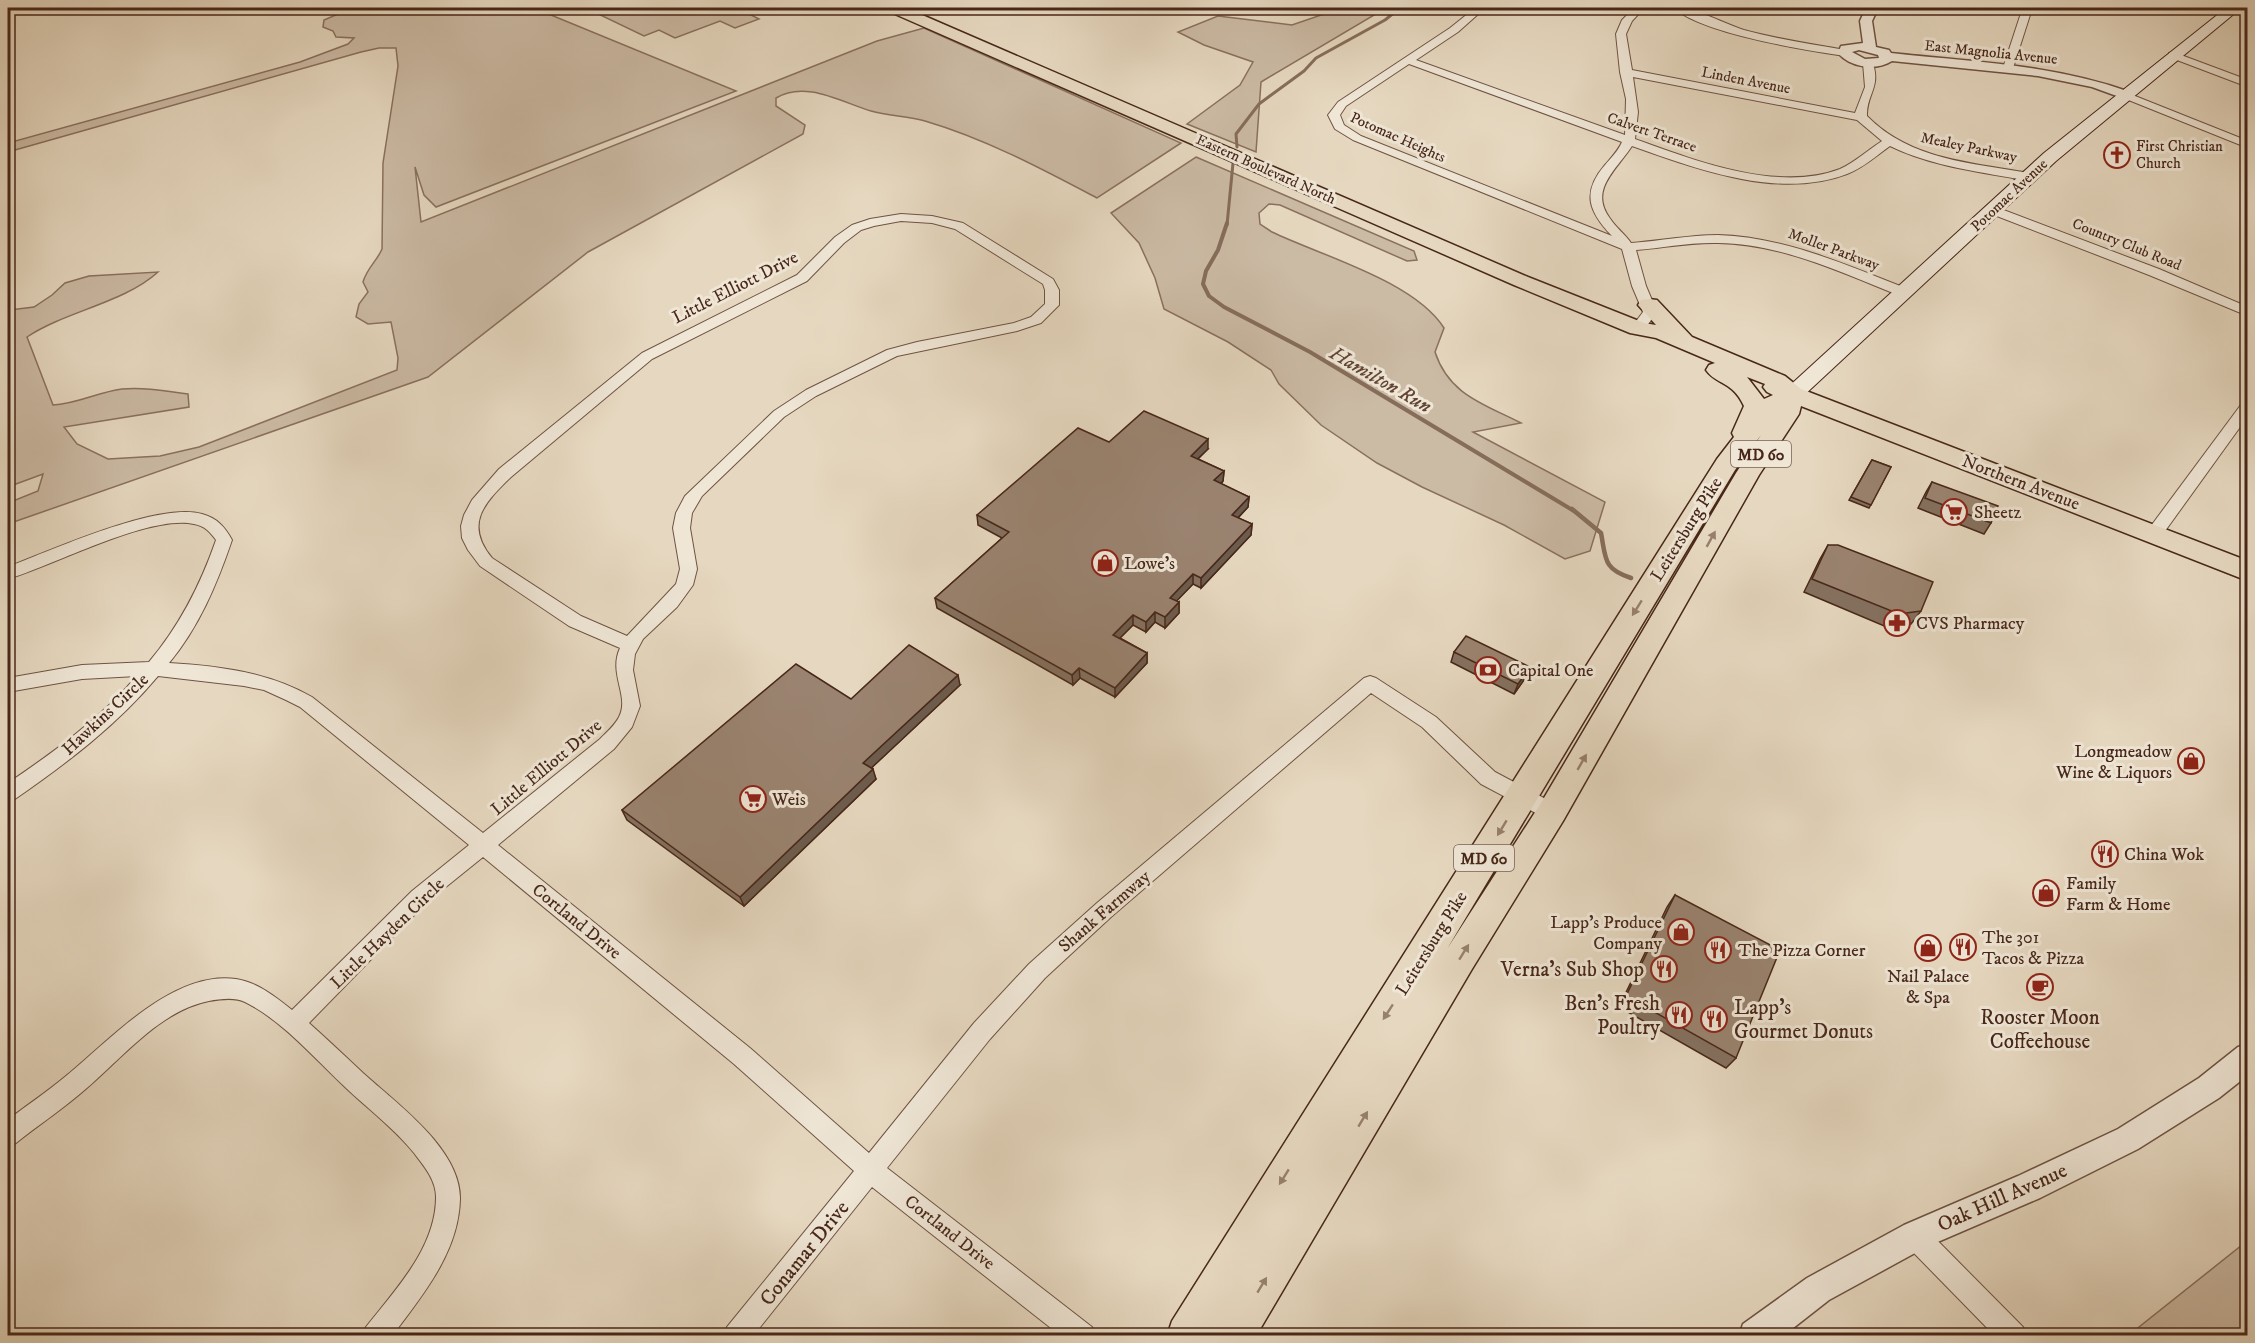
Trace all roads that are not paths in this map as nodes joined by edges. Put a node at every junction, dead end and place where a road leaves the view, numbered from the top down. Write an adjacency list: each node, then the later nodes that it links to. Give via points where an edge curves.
1 (894, 8): 30 (main road, Eastern Boulevard North)
2 (1480, 8): 14 (street, Potomac Heights)
3 (1639, 8): 17 (street, via 1627,20 1621,34)
4 (1678, 8): 11 (street, via 1751,35)
5 (1859, 8): 10 (street, via 1855,20)
6 (1872, 8): 10 (street, via 1866,21)
7 (2209, 8): 8 (street)
8 (2231, 10): 12 (main road, Potomac Avenue)
9 (2025, 15): 16 (street)
10 (1865, 47): 11 (street, via 1851,47); 13 (street)
11 (1845, 53): 15 (street)
12 (2173, 55): 18 (street); 19 (main road, Potomac Avenue)
13 (1887, 57): 15 (street, via 1882,62); 16 (street, East Magnolia Avenue)
14 (1407, 60): 21 (street, Calvert Terrace); 26 (street, Potomac Heights, via 1336,109 1339,127 1357,138)
15 (1868, 63): 20 (street, via 1870,87)
16 (2008, 68): 19 (street, East Magnolia Avenue, via 2069,77)
17 (1625, 72): 20 (street, Linden Avenue); 21 (street, via 1633,110)
18 (2247, 84)
19 (2124, 95): 23 (street); 24 (main road, Potomac Avenue)
20 (1861, 117): 22 (street, Mealey Parkway)
21 (1629, 141): 22 (street, Calvert Terrace, via 1715,169 1788,179 1842,172); 26 (street, via 1623,153 1607,167 1596,189 1602,217)
22 (1888, 142): 24 (street, Mealey Parkway, via 1933,158)
23 (2247, 145)
24 (2029, 177): 25 (main road, Potomac Avenue)
25 (1993, 210): 27 (main road, Potomac Avenue); 29 (street, Country Club Road)
26 (1628, 246): 27 (street, Moller Parkway, via 1695,239 1766,244 1806,254); 28 (street)
27 (1903, 292): 32 (main road, Potomac Avenue)
28 (1649, 305): 30 (street, via 1650,312); 31 (main road)
29 (2247, 312)
30 (1638, 328): 31 (main road, Eastern Boulevard North, via 1654,339)
31 (1687, 348): 32 (main road, Eastern Boulevard North); 34 (main road, via 1696,360 1749,389 1756,406)
32 (1793, 394): 34 (main road, Leitersburg Pike / MD 60, via 1772,405); 35 (main road, Northern Avenue); 42 (main road, Leitersburg Pike / MD 60, one-way to 32, via 1787,414)
33 (2247, 405): 35 (street)
34 (1726, 465): 42 (main road, Leitersburg Pike / MD 60, one-way to 42)
35 (2154, 534): 36 (main road, Northern Avenue)
36 (2247, 572)
37 (8, 573): 39 (street, Hawkins Circle, via 147,522 185,517 216,525 224,540 220,556 189,619)
38 (630, 645): 38 (street, Little Elliott Drive, via 638,631 684,585 688,564 681,519 686,506 779,414 811,393 892,353 1036,320 1052,305 1048,282 959,226 944,221 916,218 864,225 846,234 801,278 647,356 505,473 487,489 472,513 468,527 477,553 574,621); 43 (street, Little Elliott Drive, via 623,670 631,706 627,720 607,744)
39 (155, 668): 40 (street, Cortland Drive, via 78,670); 41 (street, Hawkins Circle, via 94,729); 43 (street, Cortland Drive, via 243,677 284,689 306,702)
40 (8, 685)
41 (8, 793)
42 (1537, 804): 47 (street, Shank Farmway, via 1488,778 1429,722 1370,683 1036,971); 52 (main road, Leitersburg Pike / MD 60, one-way to 52, via 1435,939); 53 (main road, Leitersburg Pike / MD 60, one-way to 42, via 1460,958)
43 (482, 845): 44 (street, Little Hayden Circle, via 419,897); 47 (street, Cortland Drive, via 664,991)
44 (293, 1024): 46 (street, via 251,993 233,989 183,1001 140,1026 74,1085); 49 (street, via 417,1138 442,1176 448,1194 447,1216 431,1257)
45 (2247, 1057): 48 (street, Oak Hill Avenue, via 2209,1088 2128,1139)
46 (8, 1135)
47 (870, 1170): 50 (street, Conamar Drive); 51 (street, Cortland Drive)
48 (1915, 1236): 54 (street, Oak Hill Avenue, via 1818,1289); 55 (street)
49 (375, 1335)
50 (736, 1335)
51 (1083, 1335)
52 (1187, 1335)
53 (1232, 1335)
54 (1755, 1335)
55 (2014, 1335)

